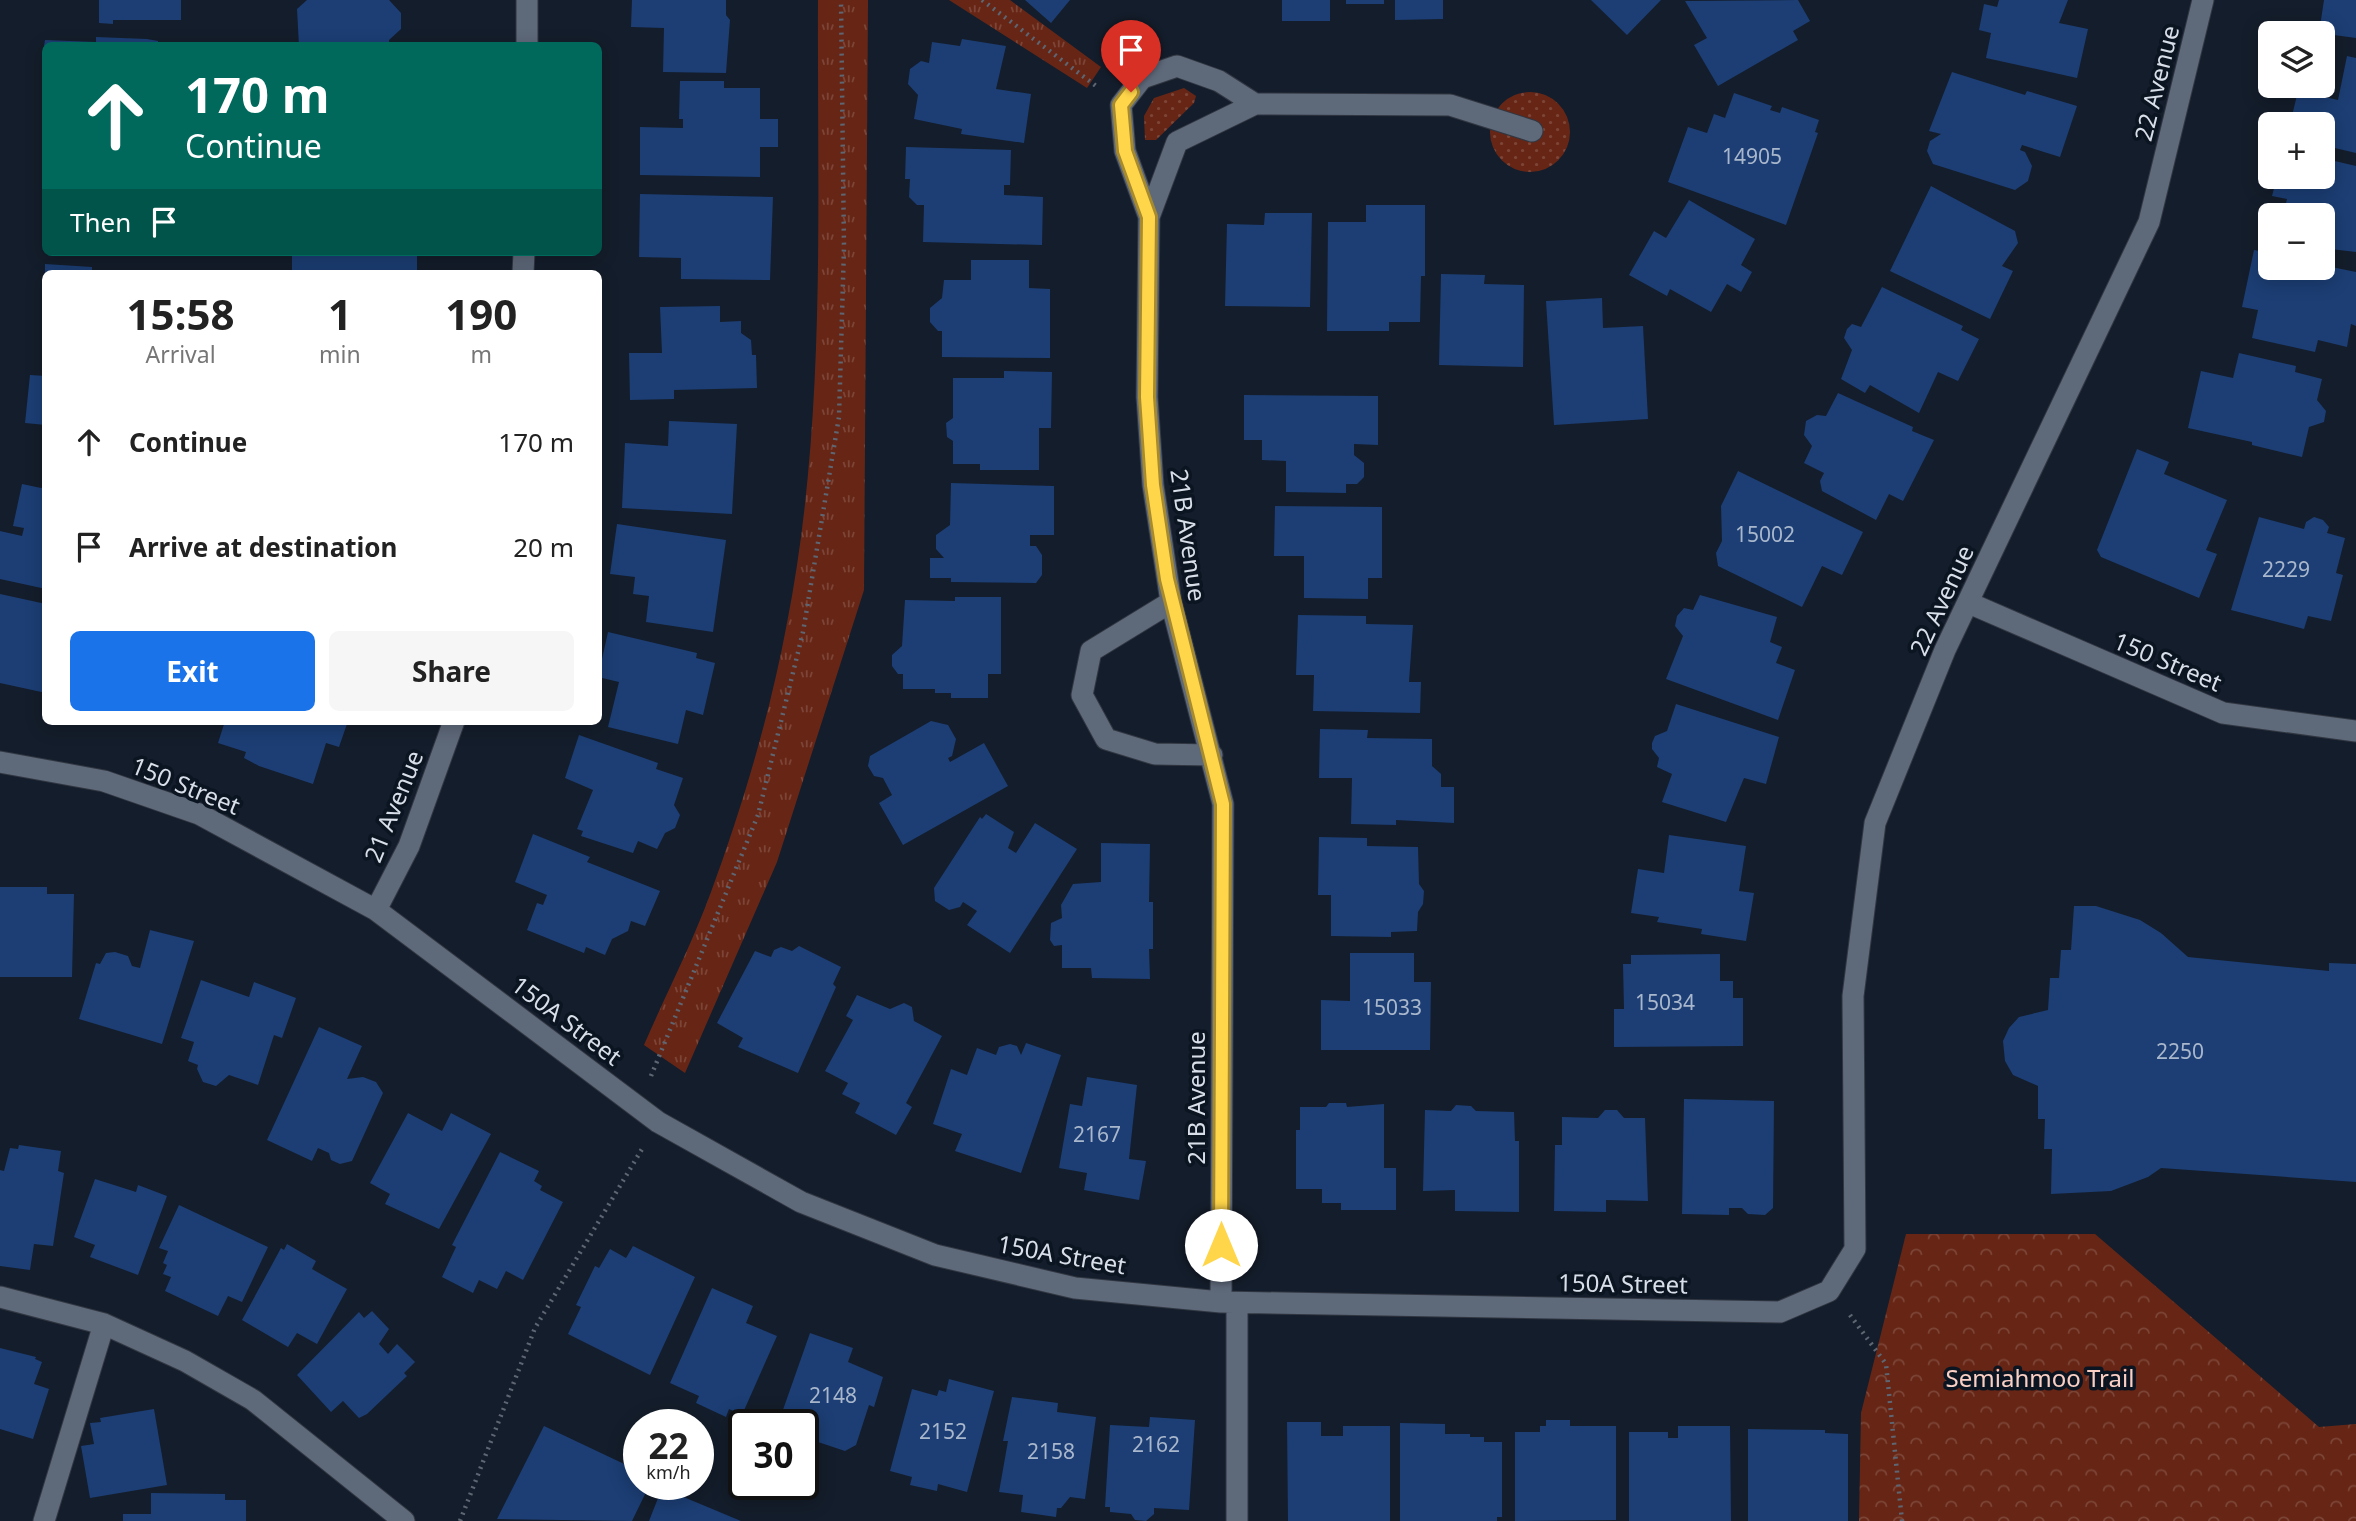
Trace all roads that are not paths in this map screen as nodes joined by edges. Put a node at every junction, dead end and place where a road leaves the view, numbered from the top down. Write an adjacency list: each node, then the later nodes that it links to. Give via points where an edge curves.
1 (527, 0): 3 (street)
2 (2203, 0): 8 (street, 22 Avenue, via 2149,222)
3 (527, 42)
4 (1255, 104): 5 (street, 21B Avenue, via 1450,105); 6 (street, 21B Avenue, via 1177,142); 6 (street, via 1219,81 1177,66 1142,78 1121,105 1125,151)
5 (1532, 131)
6 (1149, 217): 7 (street, 21B Avenue, via 1147,397 1153,485)
7 (1171, 602): 11 (street, 21B Avenue); 11 (street, via 1091,651 1082,695 1106,739 1155,754)
8 (1969, 603): 10 (street, 150 Street, via 2223,713); 14 (street, 22 Avenue, via 1945,650 1875,823 1853,996)
9 (453, 725): 13 (street, 21 Avenue, via 409,846)
10 (2356, 731)
11 (1212, 755): 16 (street, 21B Avenue, via 1223,804)
12 (0, 762): 13 (street, 150 Street, via 104,781 199,814)
13 (376, 910): 16 (street, 150A Street, via 658,1122 801,1202 935,1255 1075,1288)
14 (1855, 1250): 16 (street, 150A Street, via 1829,1291 1780,1312)
15 (0, 1297): 17 (street)
16 (1229, 1302): 20 (street, 21B Avenue)
17 (104, 1324): 18 (street); 19 (street, via 185,1361 253,1400)
18 (44, 1521)
19 (404, 1521)
20 (1237, 1521)

